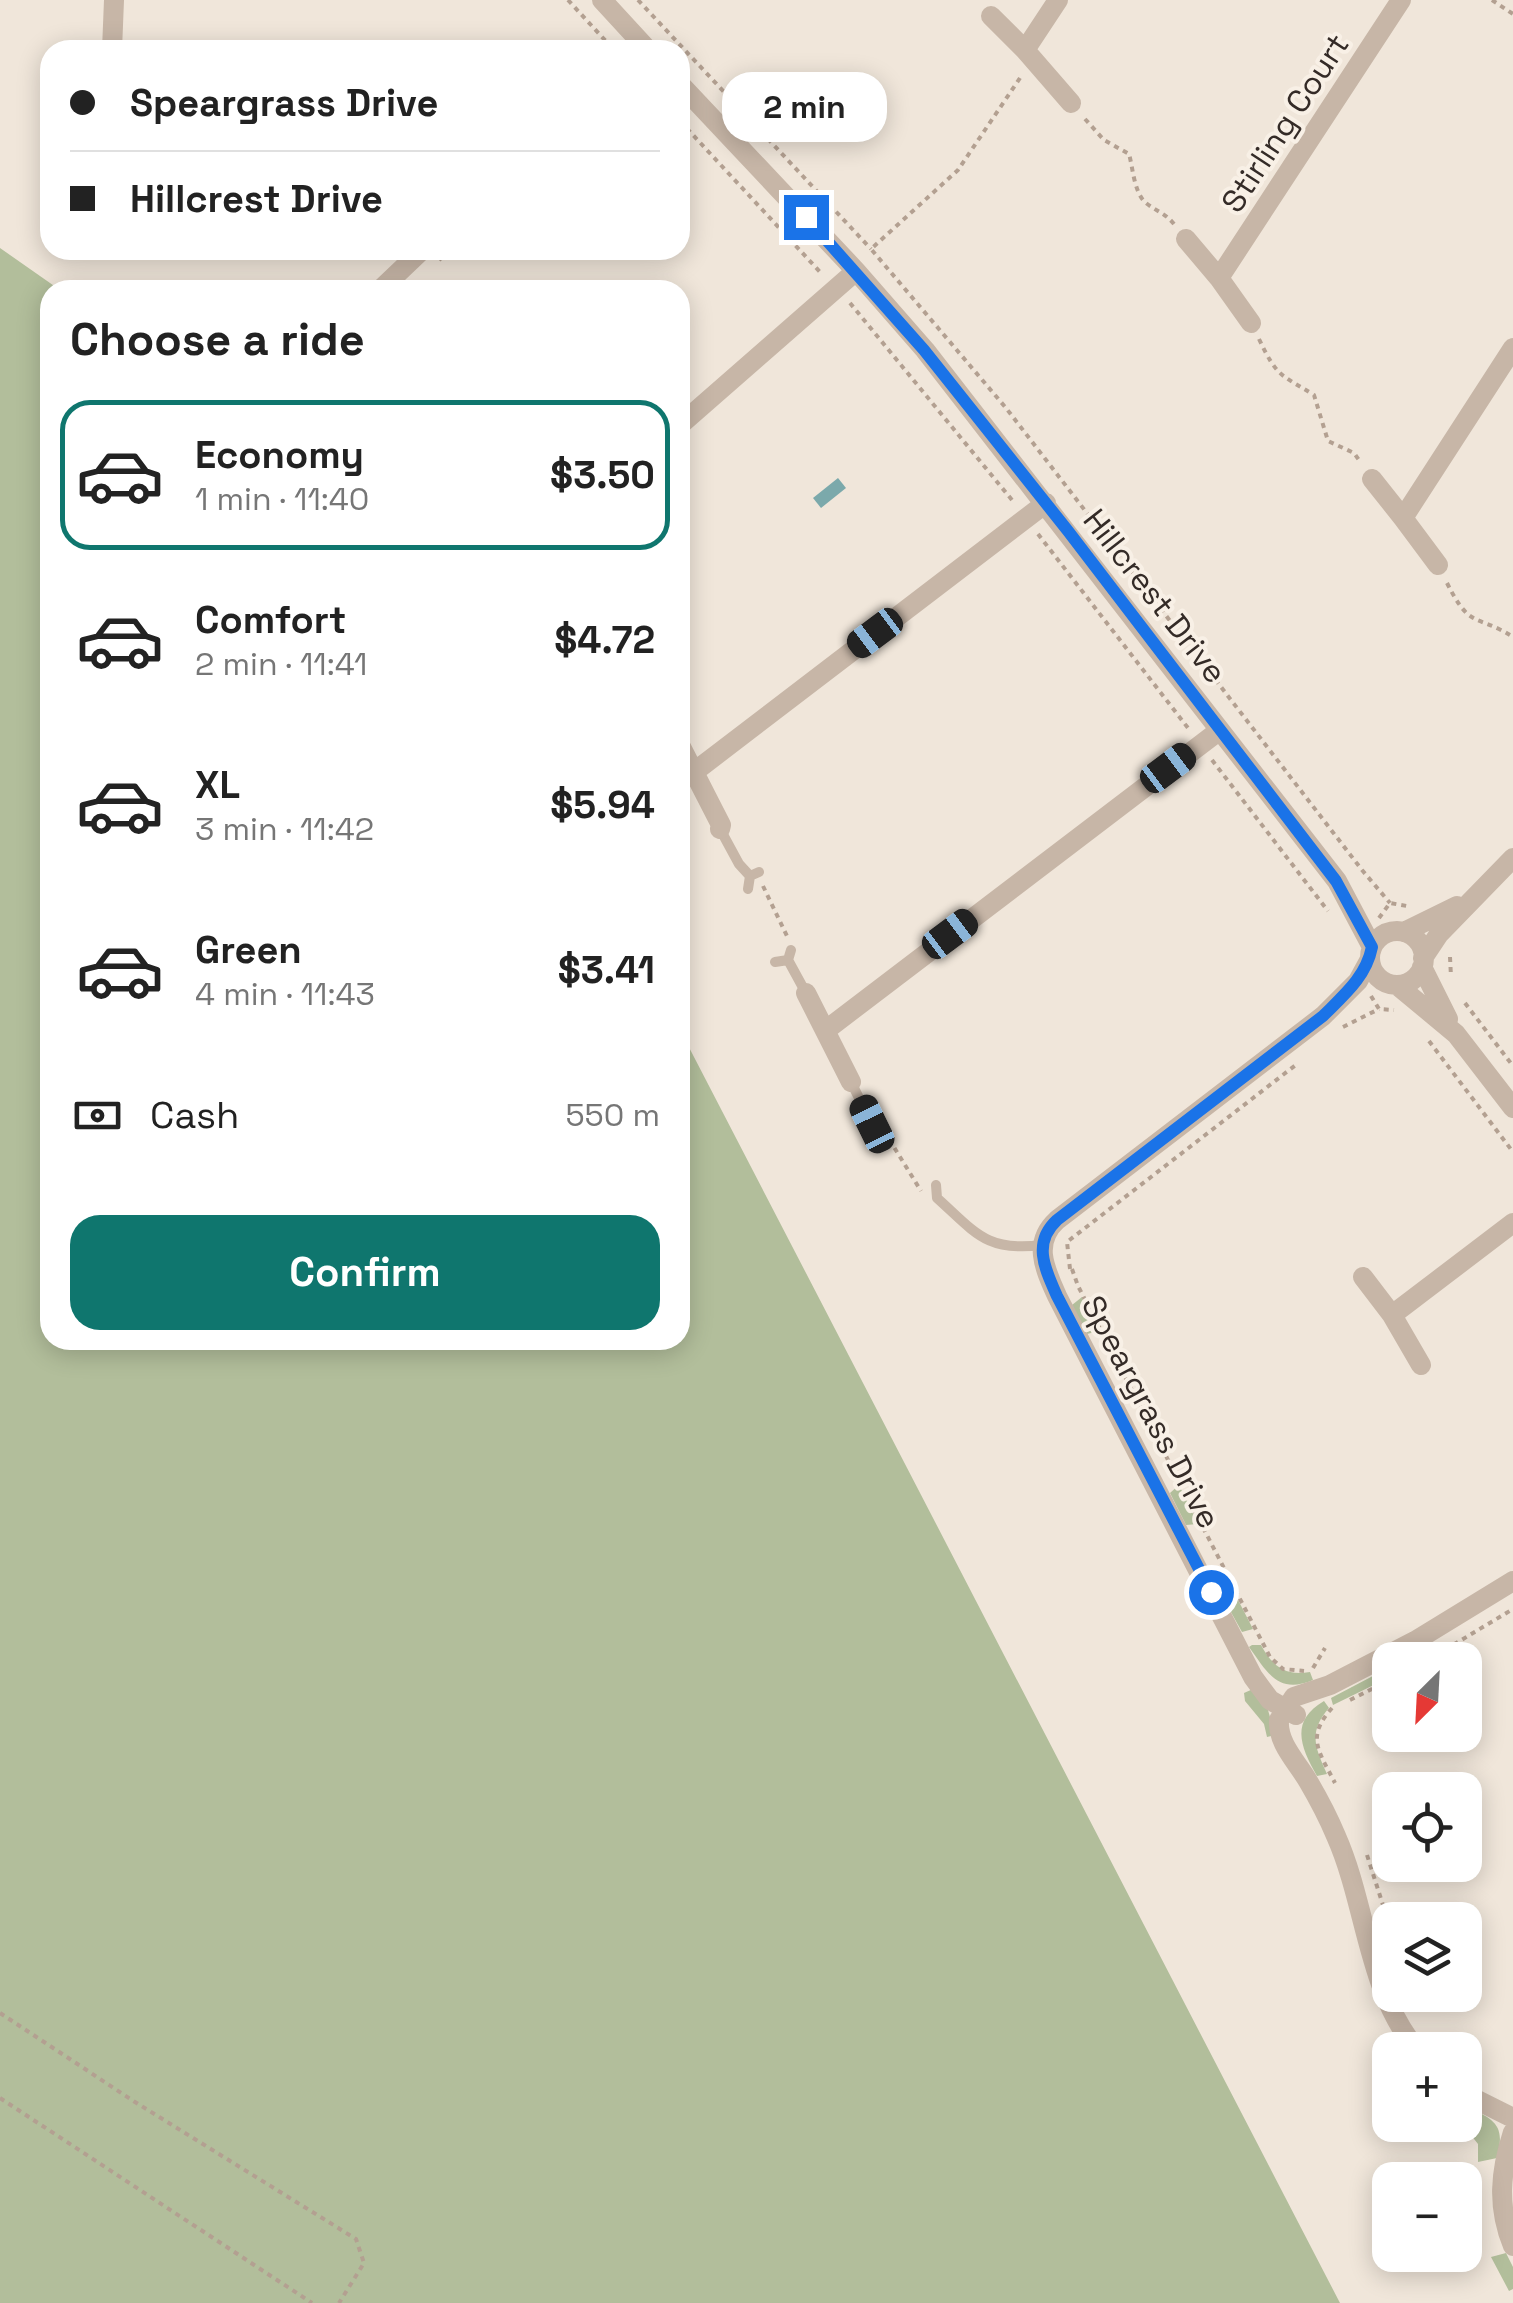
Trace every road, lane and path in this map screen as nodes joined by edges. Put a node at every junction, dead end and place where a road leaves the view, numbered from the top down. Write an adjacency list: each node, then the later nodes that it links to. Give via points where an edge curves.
1 (114, 0): 10 (street)
2 (568, 0): 11 (path)
3 (602, 0): 12 (street)
4 (638, 0): 13 (path)
5 (1058, 0): 14 (street)
6 (1400, 0): 23 (street, Stirling Court)
7 (1492, 0): 8 (path)
8 (1513, 14)
9 (991, 16): 14 (street)
10 (112, 40)
11 (605, 40)
12 (635, 40)
13 (675, 40)
14 (1028, 54): 17 (street); 20 (path, via 958,170)
15 (690, 56): 20 (path)
16 (690, 95): 22 (street, Hillcrest Drive)
17 (1071, 103): 19 (path, via 1104,140 1128,154 1145,202 1164,212)
18 (690, 132): 25 (path)
19 (1186, 239): 23 (street, Stirling Court)
20 (870, 249): 47 (path, via 1006,408)
21 (412, 260): 24 (street)
22 (856, 271): 25 (street); 31 (street, Hillcrest Drive)
23 (1219, 278): 26 (street, Stirling Court)
24 (390, 280)
25 (835, 289): 28 (street); 30 (path)
26 (1251, 322): 29 (path, via 1273,368 1314,394 1328,441 1354,453)
27 (1513, 348): 34 (street)
28 (690, 416)
29 (1372, 479): 34 (street)
30 (1012, 500): 32 (path); 33 (path)
31 (1046, 503): 33 (street); 37 (street, Hillcrest Drive)
32 (1004, 508)
33 (1026, 518): 38 (path); 40 (street)
34 (1403, 518): 35 (street)
35 (1438, 565): 36 (path, via 1473,621)
36 (1513, 638)
37 (1220, 730): 38 (street); 44 (street, Hillcrest Drive)
38 (1199, 744): 46 (path); 58 (street)
39 (690, 764): 40 (street)
40 (694, 772): 41 (street)
41 (720, 829): 43 (lane, via 739,864)
42 (1513, 858): 47 (street, via 1476,895)
43 (754, 874): 45 (lane); 49 (path)
44 (1336, 881): 47 (street, Hillcrest Drive); 48 (street, Hillcrest Drive)
45 (748, 889)
46 (1335, 920)
47 (1405, 925): 48 (street, via 1382,936); 51 (street); 51 (street, Hillcrest Drive); 54 (path, via 1451,950 1452,979)
48 (1371, 953): 52 (street, Hillcrest Drive); 56 (street, via 1358,980)
49 (790, 955): 50 (lane); 53 (lane)
50 (775, 962)
51 (1423, 962): 52 (street, via 1412,980); 54 (street)
52 (1383, 992): 54 (street); 54 (path, via 1407,1014); 56 (street); 57 (path)
53 (806, 993): 58 (street)
54 (1424, 994): 63 (street)
55 (1459, 995): 61 (path)
56 (1323, 1016): 69 (street, via 1057,1220)
57 (1343, 1027)
58 (826, 1030): 62 (street)
59 (1422, 1032): 65 (path)
60 (1306, 1058): 70 (path, via 1066,1242)
61 (1513, 1066)
62 (851, 1082): 64 (lane)
63 (1513, 1108)
64 (872, 1126): 67 (path)
65 (1513, 1152)
66 (936, 1185): 67 (lane)
67 (930, 1202): 69 (lane, via 996,1245)
68 (1513, 1223): 73 (street)
69 (1042, 1245): 71 (street, Speargrass Drive)
70 (1072, 1269): 71 (path); 78 (path, via 1270,1657 1283,1669 1302,1672 1312,1670)
71 (1047, 1274): 82 (street, Speargrass Drive, via 1245,1657)
72 (1363, 1277): 73 (street)
73 (1392, 1315): 74 (street)
74 (1421, 1365)
75 (1513, 1580): 79 (street)
76 (1513, 1609): 77 (path)
77 (1458, 1642)
78 (1326, 1648)
79 (1327, 1689): 82 (street, via 1307,1690); 83 (path, via 1333,1709 1320,1722 1316,1744)
80 (1372, 1689): 81 (path)
81 (1347, 1702)
82 (1289, 1709): 87 (street, via 1308,1781 1355,1887 1387,2004)
83 (1342, 1798)
84 (1362, 1843): 85 (path)
85 (1382, 1902)
86 (0, 2014): 94 (path, via 356,2239 364,2263)
87 (1405, 2032)
88 (0, 2098): 93 (path)
89 (1482, 2102): 90 (street)
90 (1513, 2118)
91 (1513, 2132): 92 (street, via 1500,2192)
92 (1513, 2246)
93 (312, 2303)
94 (339, 2303)

